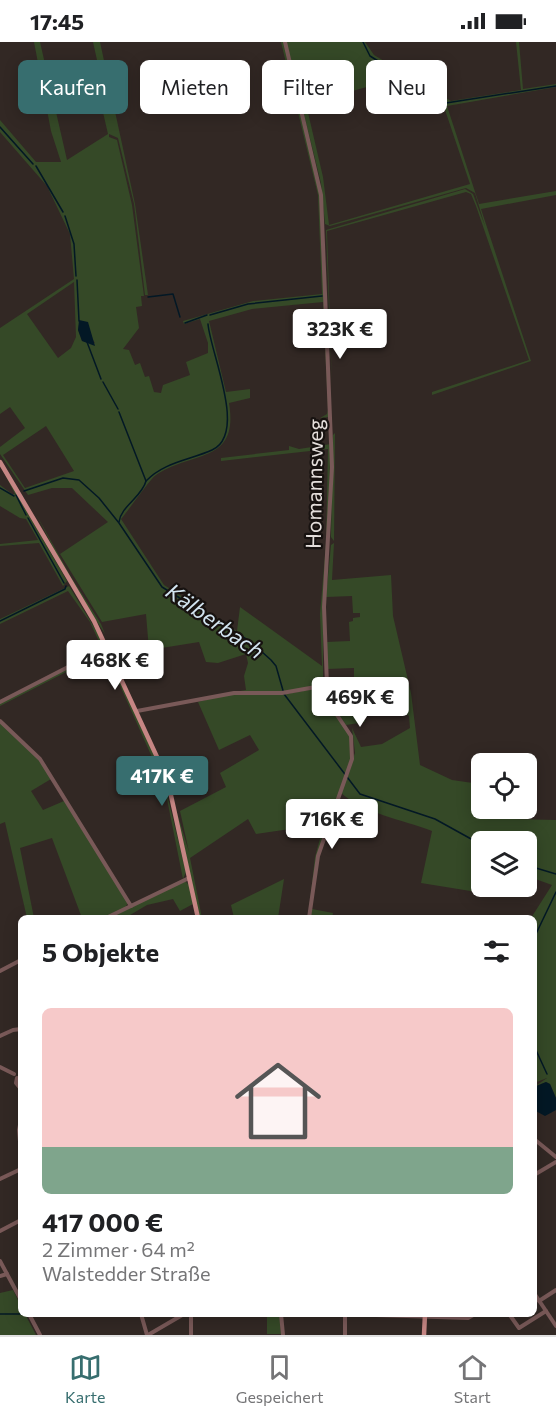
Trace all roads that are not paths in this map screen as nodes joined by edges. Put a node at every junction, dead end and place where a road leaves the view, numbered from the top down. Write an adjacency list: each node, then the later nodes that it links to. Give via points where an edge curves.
1 (285, 42): 4 (street, Homannsweg, via 321,195 332,439 324,607)
2 (0, 462): 3 (main road)
3 (108, 646): 5 (street); 6 (main road)
4 (327, 685): 6 (street, via 284,693 234,693); 12 (street, Homannsweg, via 333,709 348,729 354,753 318,856)
5 (0, 702)
6 (137, 711): 8 (main road, via 168,783)
7 (0, 721): 9 (street, via 40,759)
8 (189, 878): 9 (street); 11 (main road)
9 (131, 906): 10 (street)
10 (112, 915)
11 (197, 915)
12 (309, 915)
13 (18, 961): 14 (street)
14 (0, 970)
15 (18, 1029): 16 (street)
16 (0, 1036)
17 (0, 1067): 18 (street)
18 (18, 1079)
19 (537, 1141): 20 (street)
20 (556, 1157)
21 (556, 1162): 23 (street)
22 (18, 1171): 24 (street)
23 (537, 1173)
24 (1, 1180)
25 (18, 1222): 26 (street)
26 (0, 1231)
27 (0, 1261): 28 (street)
28 (7, 1274): 29 (street); 31 (street)
29 (0, 1276)
30 (556, 1290): 33 (street)
31 (18, 1294)
32 (537, 1298): 33 (street)
33 (539, 1301): 34 (street)
34 (546, 1311): 46 (street); 47 (street)
35 (30, 1317): 48 (street)
36 (142, 1317): 49 (street)
37 (179, 1317): 49 (street)
38 (191, 1317): 50 (street)
39 (281, 1317): 51 (street)
40 (345, 1317): 52 (street)
41 (425, 1317): 53 (main road)
42 (454, 1317): 43 (street)
43 (470, 1317)
44 (511, 1317): 45 (street, via 519,1328)
45 (536, 1317)
46 (537, 1317)
47 (556, 1326)
48 (40, 1335)
49 (147, 1335)
50 (191, 1335)
51 (283, 1335)
52 (345, 1335)
53 (424, 1335)

